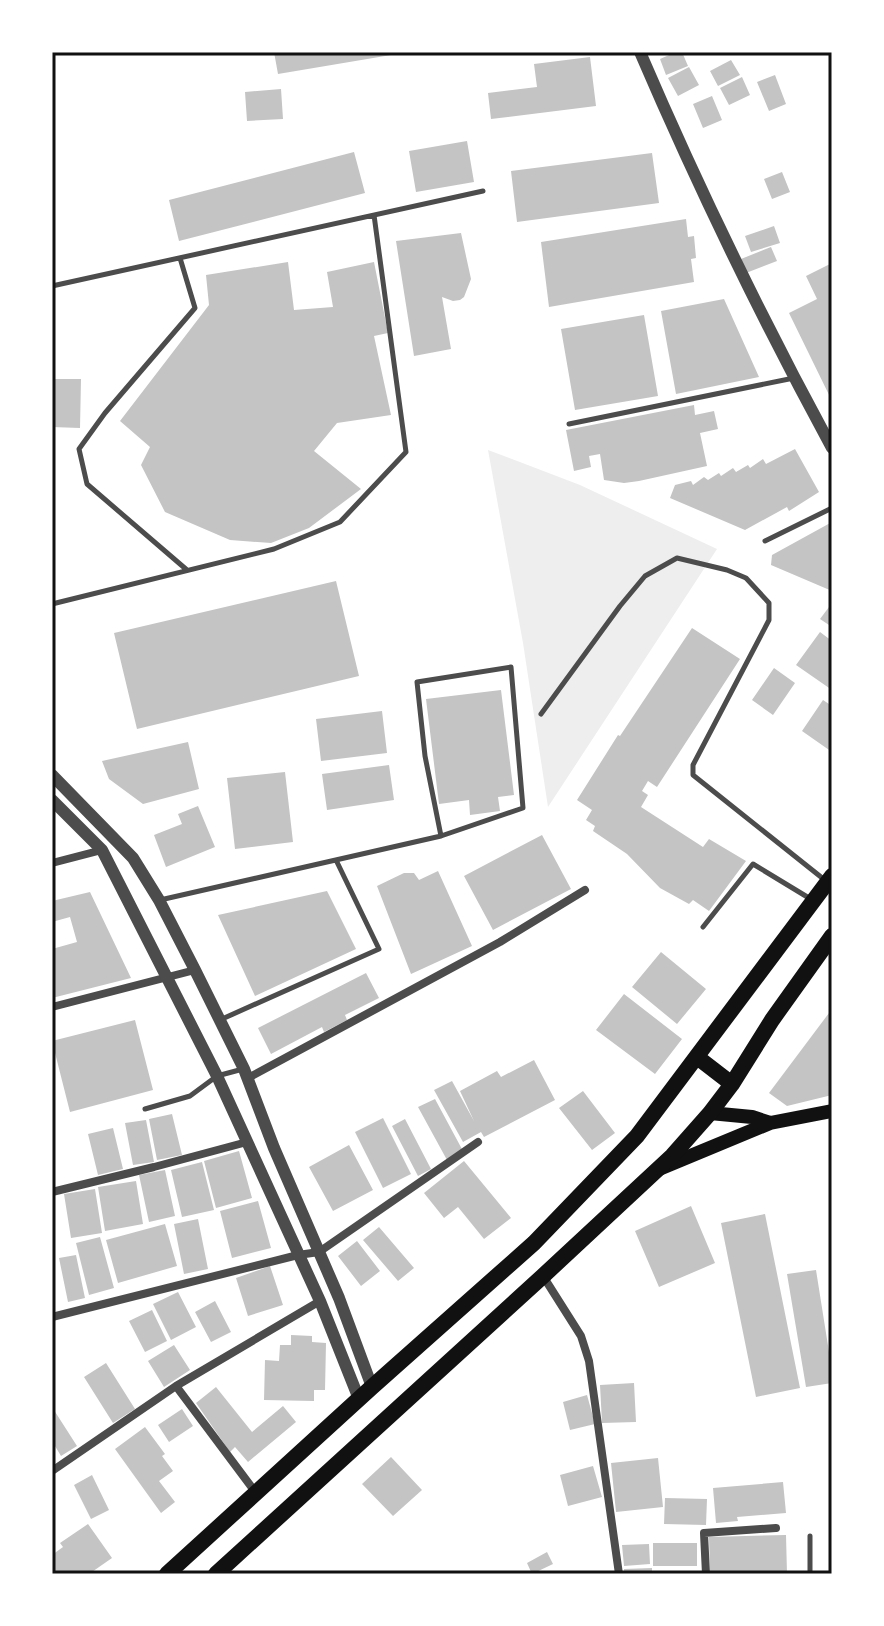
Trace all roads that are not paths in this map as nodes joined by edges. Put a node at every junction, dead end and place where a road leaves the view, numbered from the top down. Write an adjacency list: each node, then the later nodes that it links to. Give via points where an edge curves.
1 (640, 52): 6 (street, via 685,157)
2 (483, 191): 3 (lane)
3 (374, 215): 4 (lane); 11 (lane, via 406,452 340,522 274,549)
4 (180, 258): 5 (lane); 11 (lane, via 195,308 79,449 87,484)
5 (52, 286)
6 (794, 378): 7 (lane); 8 (street)
7 (569, 424)
8 (832, 448)
9 (832, 508): 10 (lane)
10 (765, 541)
11 (187, 570): 12 (lane)
12 (52, 604)
13 (541, 714): 20 (lane, via 645,576 677,558 746,578 769,603 769,620 693,765 693,775)
14 (52, 775): 22 (street, via 133,858)
15 (52, 800): 17 (street)
16 (441, 836): 16 (lane, via 417,682 511,667 523,808); 18 (lane)
17 (102, 850): 19 (street); 27 (street)
18 (336, 860): 22 (lane); 29 (lane, via 379,949)
19 (52, 863)
20 (830, 879): 23 (main road)
21 (585, 890): 31 (street, via 500,942)
22 (159, 900): 26 (street)
23 (814, 901): 24 (lane, via 753,864); 30 (main road)
24 (703, 927)
25 (832, 936): 33 (main road)
26 (195, 970): 27 (street); 29 (street)
27 (168, 978): 28 (street); 32 (street)
28 (52, 1007)
29 (220, 1020): 31 (street)
30 (697, 1057): 33 (main road); 48 (main road, via 637,1136 534,1243)
31 (246, 1074): 32 (lane); 42 (street)
32 (217, 1076): 34 (lane, via 190,1096); 38 (street)
33 (732, 1084): 36 (main road)
34 (145, 1109)
35 (832, 1111): 37 (main road)
36 (710, 1113): 37 (main road); 40 (main road)
37 (770, 1123): 40 (main road)
38 (247, 1142): 41 (street); 43 (street)
39 (478, 1142): 42 (street)
40 (658, 1170): 44 (main road)
41 (52, 1192)
42 (319, 1252): 43 (street); 48 (street)
43 (298, 1255): 45 (street); 46 (street)
44 (543, 1276): 55 (main road); 56 (street, via 581,1336 589,1361)
45 (320, 1301): 47 (street); 49 (street)
46 (52, 1317)
47 (176, 1386): 50 (street); 51 (street)
48 (372, 1387): 49 (main road)
49 (359, 1399): 51 (main road)
50 (52, 1471)
51 (256, 1493): 54 (main road)
52 (776, 1528): 57 (street, via 704,1533)
53 (810, 1536): 58 (lane)
54 (167, 1574)
55 (216, 1574)
56 (619, 1574)
57 (706, 1574)
58 (810, 1574)

